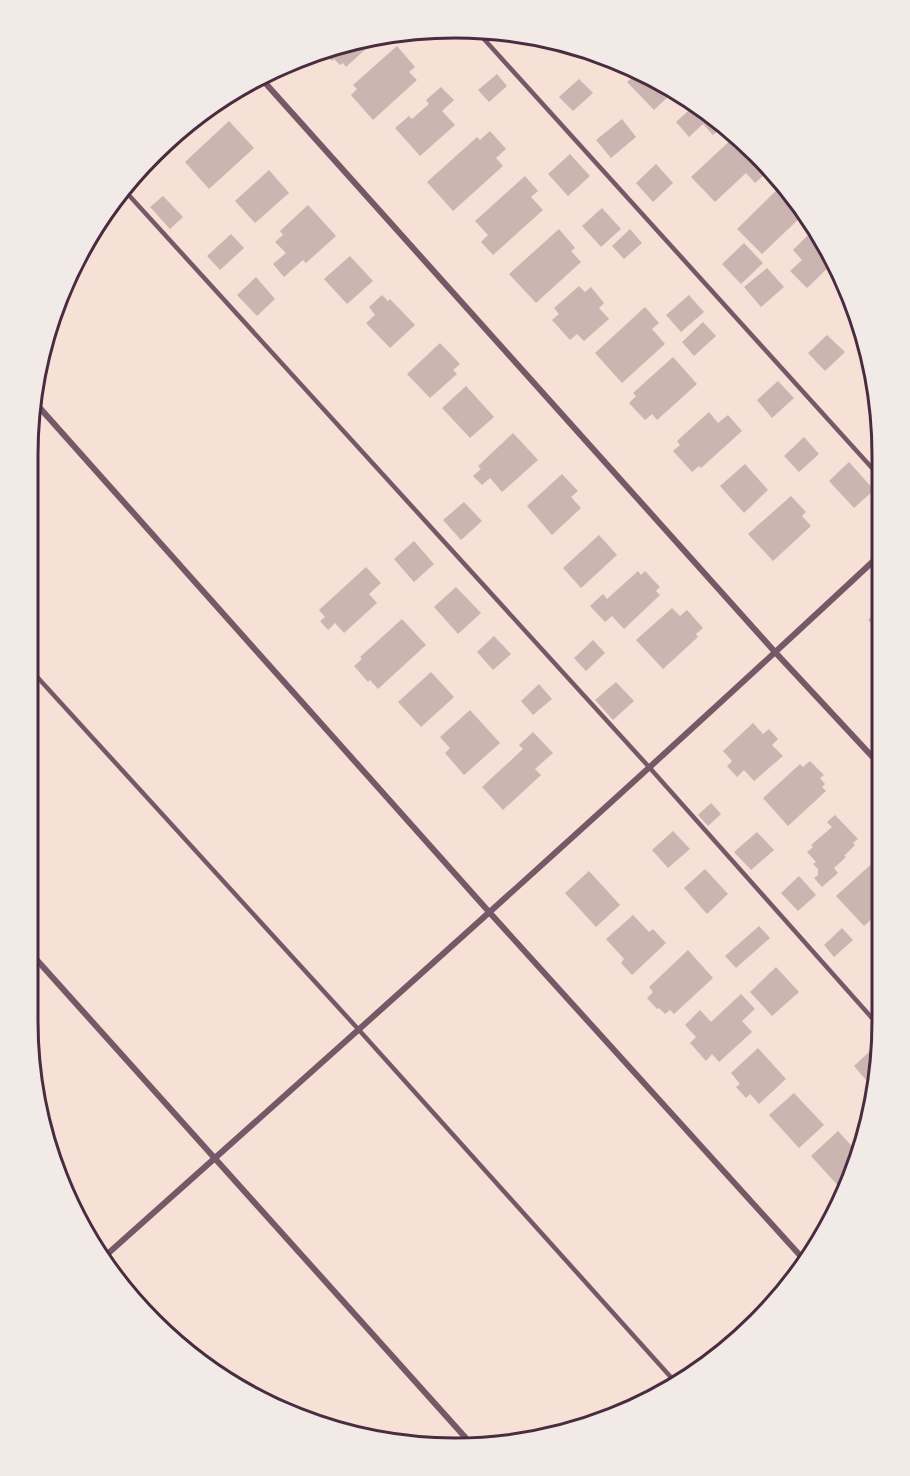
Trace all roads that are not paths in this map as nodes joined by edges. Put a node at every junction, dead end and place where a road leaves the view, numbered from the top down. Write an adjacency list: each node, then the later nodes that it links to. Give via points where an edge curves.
1 (483, 38): 5 (lane)
2 (265, 83): 7 (street)
3 (129, 195): 10 (lane)
4 (40, 408): 11 (street)
5 (872, 468)
6 (872, 563): 7 (street)
7 (775, 652): 9 (street); 10 (street)
8 (38, 678): 14 (lane)
9 (872, 756)
10 (649, 767): 11 (street); 13 (lane)
11 (490, 913): 14 (street); 17 (street)
12 (38, 961): 15 (street)
13 (872, 1018)
14 (358, 1030): 15 (street); 18 (lane)
15 (215, 1158): 16 (street); 19 (street)
16 (108, 1253)
17 (800, 1256)
18 (672, 1378)
19 (466, 1438)

